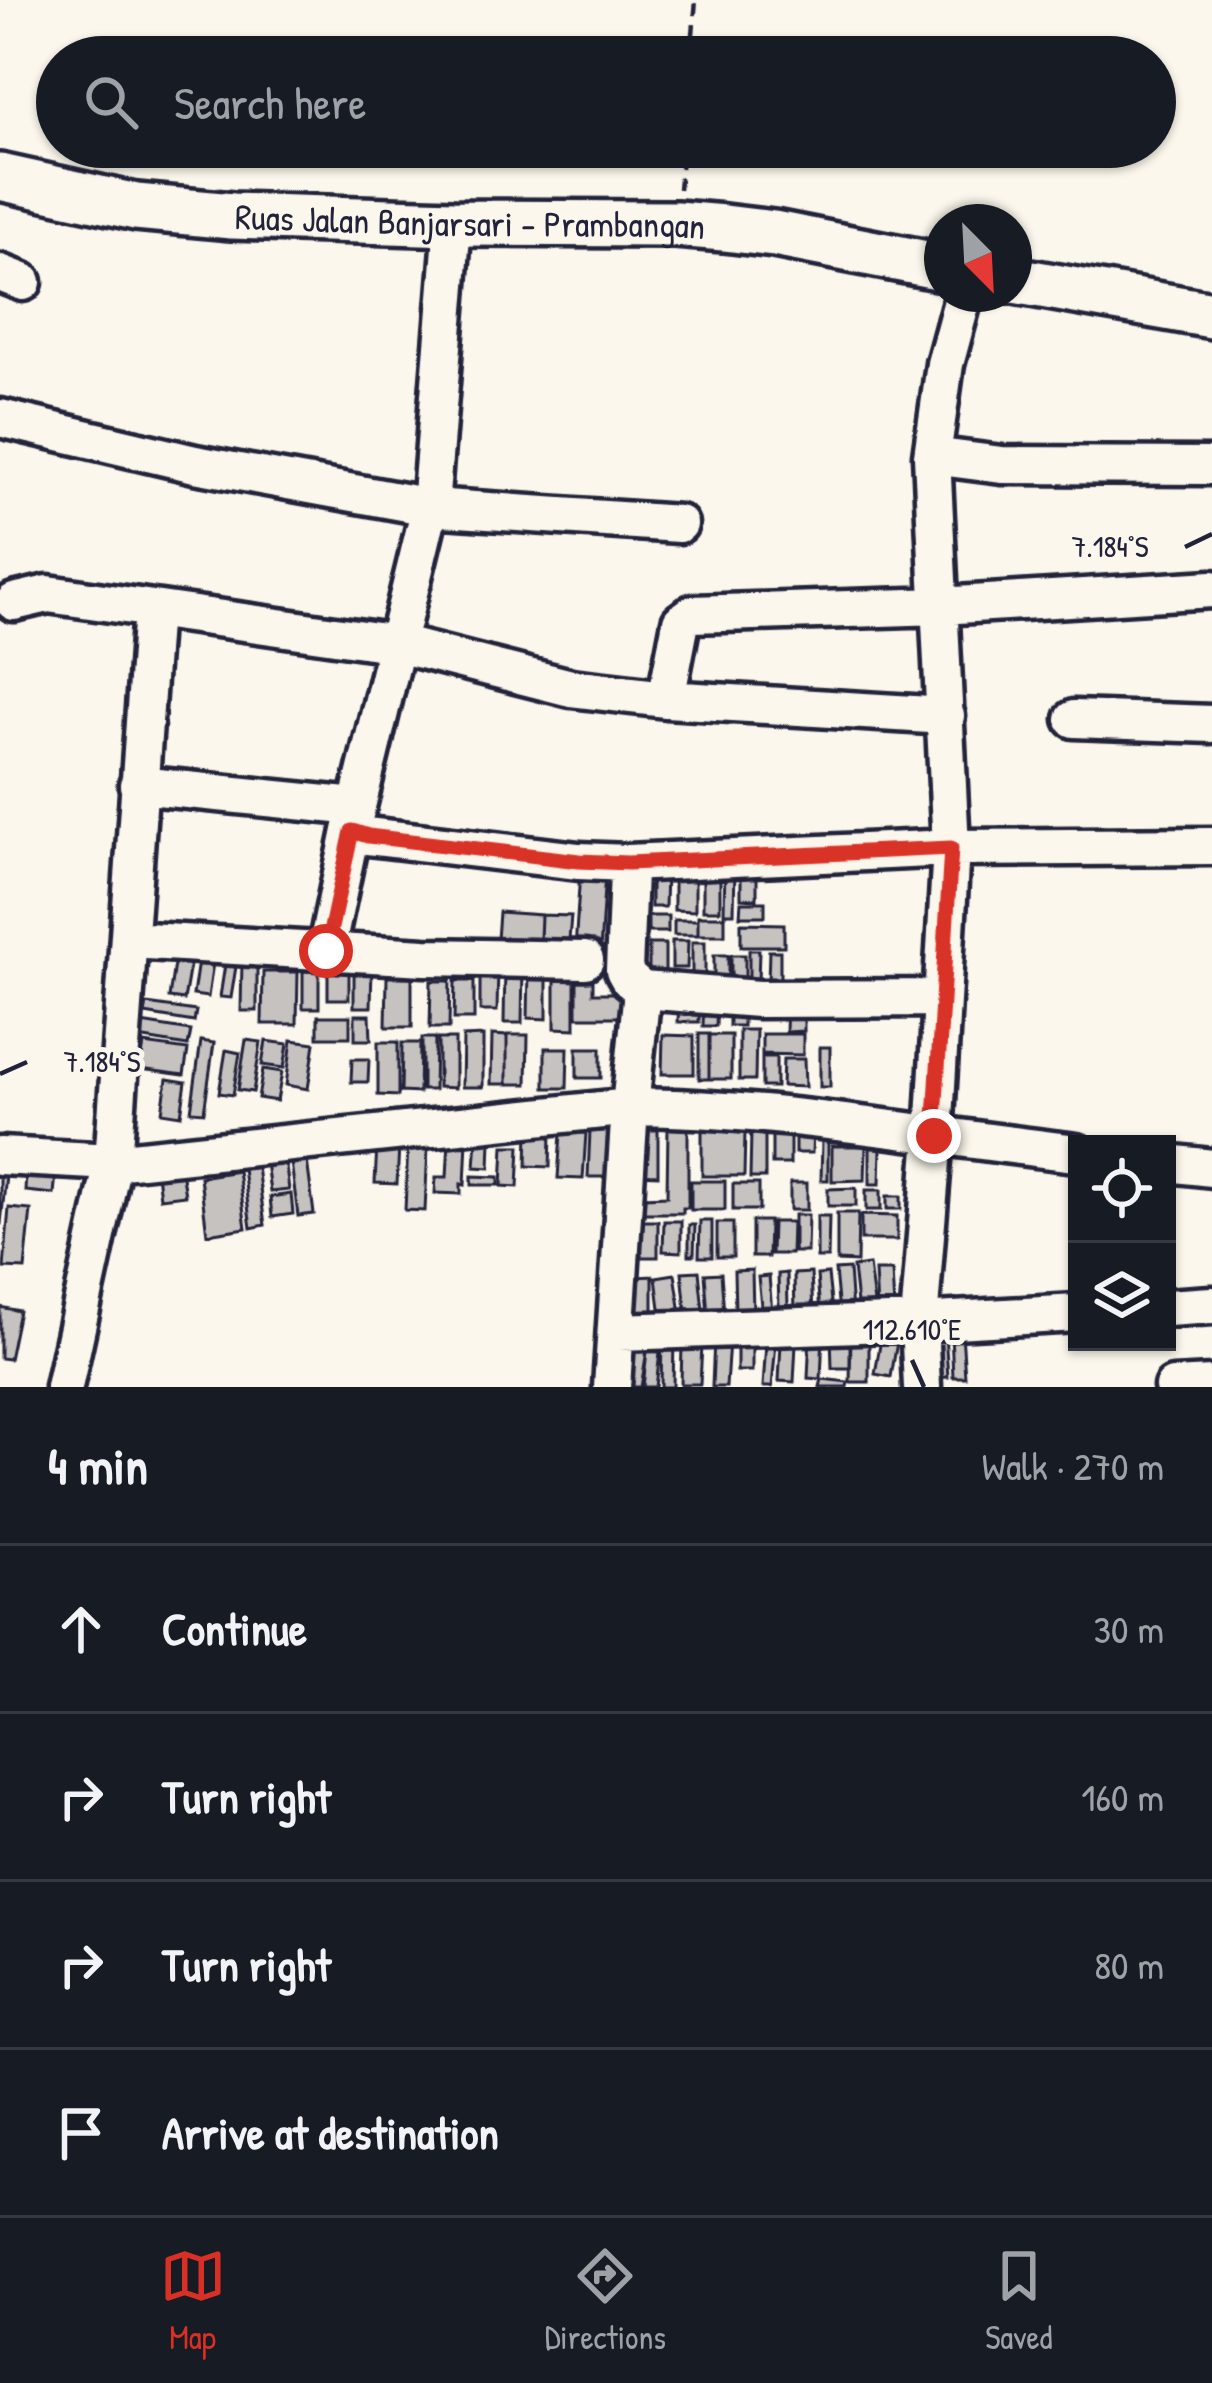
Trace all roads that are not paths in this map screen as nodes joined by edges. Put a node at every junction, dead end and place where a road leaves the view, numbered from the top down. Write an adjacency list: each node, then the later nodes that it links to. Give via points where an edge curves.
1 (0, 177): 2 (main road, Ruas Jalan Banjarsari - Prambangan, via 155,209)
2 (453, 223): 3 (main road, Ruas Jalan Banjarsari - Prambangan, via 676,224); 10 (street)
3 (924, 263)
4 (1032, 283): 6 (main road)
5 (959, 312): 8 (street)
6 (1212, 315)
7 (0, 418): 10 (street)
8 (932, 455): 9 (street, via 1002,465); 14 (street)
9 (1212, 466)
10 (430, 507): 11 (street); 16 (street)
11 (679, 524)
12 (1212, 589): 14 (street)
13 (14, 602): 15 (street, via 48,595)
14 (941, 606): 17 (street, via 692,614 681,622); 18 (street)
15 (152, 609): 16 (street); 21 (street)
16 (398, 644): 17 (street, via 571,688); 22 (street)
17 (666, 699): 18 (street)
18 (946, 716): 24 (street)
19 (1075, 719): 20 (street)
20 (1212, 724)
21 (138, 785): 22 (street); 26 (street)
22 (354, 819): 24 (street, via 368,836 579,861); 27 (street)
23 (1212, 846): 24 (street)
24 (951, 848): 30 (street)
25 (628, 872): 29 (street, via 625,970)
26 (129, 940): 27 (street); 35 (street)
27 (326, 951): 28 (street)
28 (585, 961)
29 (642, 990): 30 (street); 31 (street)
30 (942, 998): 32 (street)
31 (630, 1107): 32 (street, via 775,1114); 35 (street); 42 (street)
32 (934, 1136): 33 (street); 41 (street)
33 (1068, 1152)
34 (0, 1156): 35 (street)
35 (113, 1162): 44 (street)
36 (1176, 1164): 37 (street)
37 (1212, 1168)
38 (1212, 1305): 39 (street)
39 (1176, 1307)
40 (1068, 1314): 41 (street)
41 (919, 1322): 42 (street); 46 (street)
42 (618, 1332): 45 (street)
43 (1212, 1384): 47 (street)
44 (64, 1387)
45 (612, 1387)
46 (922, 1387)
47 (1174, 1387)

